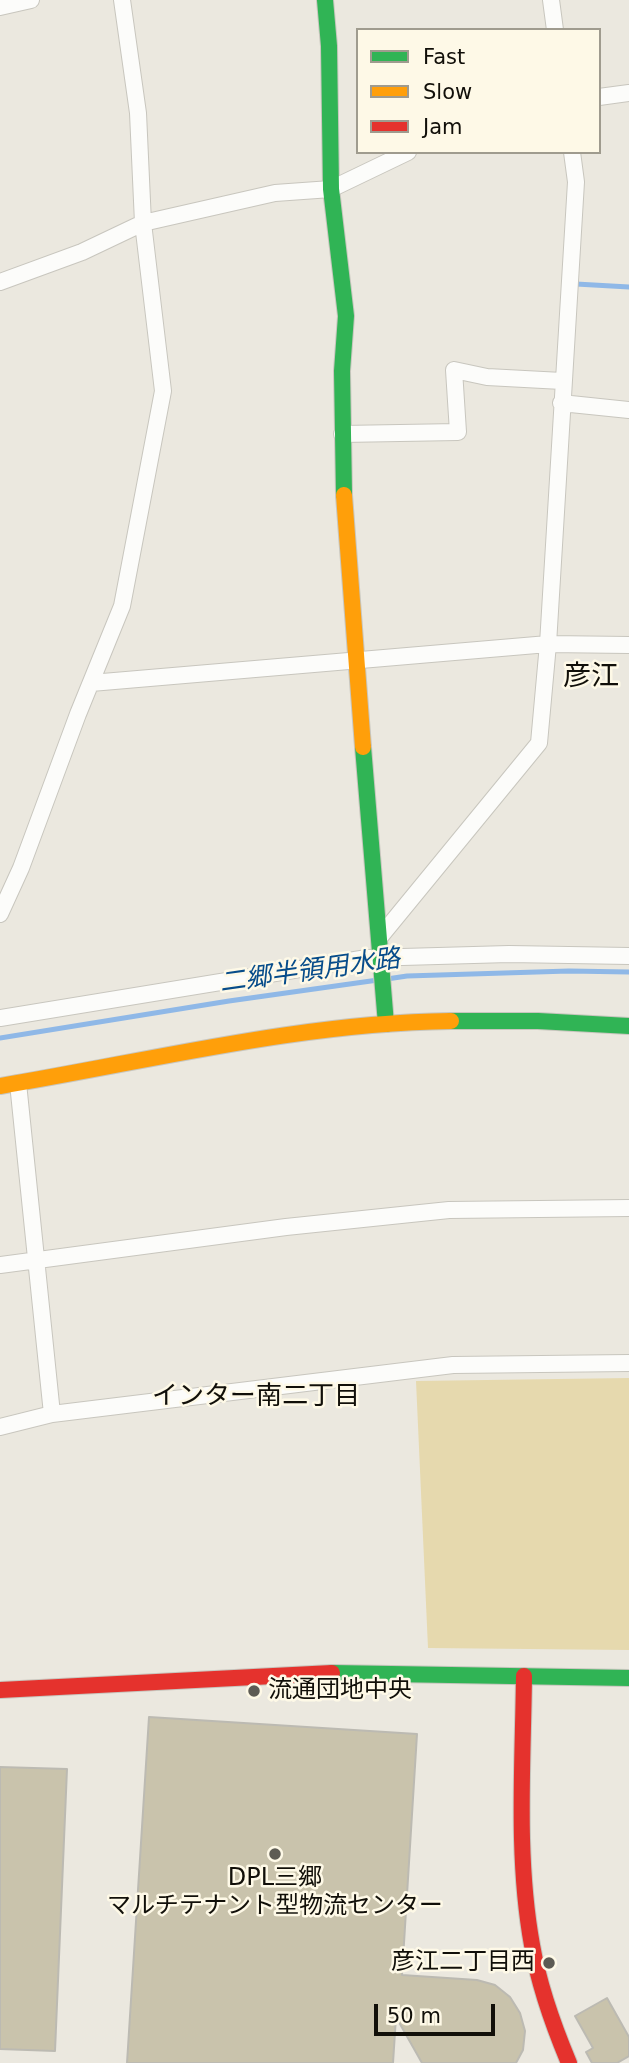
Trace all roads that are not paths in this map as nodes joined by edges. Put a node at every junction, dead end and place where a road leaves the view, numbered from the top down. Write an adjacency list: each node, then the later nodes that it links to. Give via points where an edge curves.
1 (31, 0): 5 (street)
2 (122, 0): 12 (street, via 138,113)
3 (325, 0): 11 (street)
4 (551, 0): 6 (street)
5 (0, 7)
6 (555, 28)
7 (629, 93): 8 (street)
8 (601, 97)
9 (404, 154): 11 (street)
10 (572, 154): 14 (street, via 576,182)
11 (331, 189): 12 (street, via 275,193); 17 (street, via 346,316)
12 (143, 223): 13 (street, via 82,252); 21 (street, via 163,391 122,606)
13 (0, 282)
14 (562, 381): 15 (street); 17 (street, via 487,377 454,370 458,432)
15 (561, 403): 16 (street); 18 (street)
16 (629, 410)
17 (342, 434): 20 (street)
18 (548, 644): 19 (street); 20 (street); 23 (street, via 539,743)
19 (629, 645)
20 (357, 661): 21 (street); 23 (street)
21 (91, 682): 22 (street)
22 (0, 914)
23 (380, 937): 25 (street)
24 (629, 956): 25 (street)
25 (381, 957): 26 (street); 27 (street)
26 (0, 1018)
27 (386, 1024): 28 (street, via 502,1020); 29 (street, via 264,1037)
28 (629, 1026)
29 (18, 1083): 30 (street); 32 (street)
30 (0, 1086)
31 (629, 1208): 32 (street, via 449,1210)
32 (37, 1261): 33 (street); 35 (street)
33 (0, 1265)
34 (629, 1363): 35 (street, via 453,1364)
35 (52, 1414): 36 (street)
36 (0, 1427)
37 (524, 1676): 38 (street); 39 (street, via 312,1673); 40 (street, via 524,1874 529,1931 545,1998)
38 (629, 1678)
39 (0, 1690)
40 (569, 2063)

